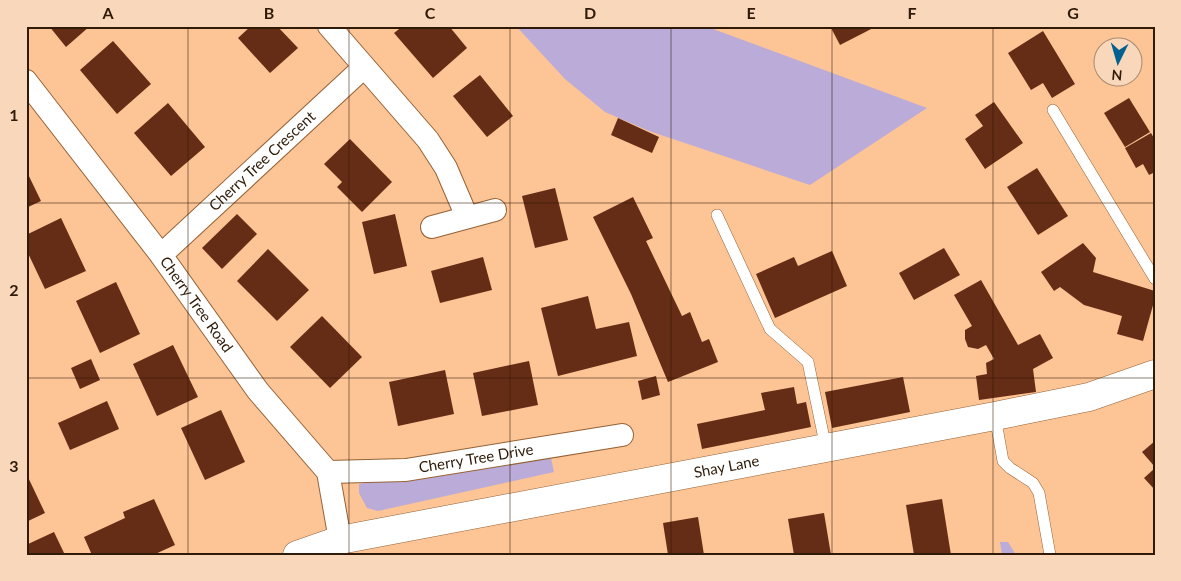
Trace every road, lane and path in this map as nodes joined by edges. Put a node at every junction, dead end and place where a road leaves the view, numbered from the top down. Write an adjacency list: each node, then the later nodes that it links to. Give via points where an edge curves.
1 (329, 26): 2 (street)
2 (364, 67): 7 (street, via 428,140 446,168); 9 (street, Cherry Tree Crescent)
3 (26, 81): 9 (street, Cherry Tree Road)
4 (1053, 110): 10 (lane)
5 (495, 210): 7 (street)
6 (717, 215): 14 (lane, via 770,329 808,362)
7 (468, 217): 8 (street)
8 (432, 227)
9 (161, 255): 15 (street, Cherry Tree Road, via 258,391)
10 (1155, 279)
11 (1155, 374): 12 (main road, Shay Lane, via 1090,397)
12 (994, 416): 14 (main road, Shay Lane); 18 (lane, via 1003,461 1033,483 1039,493)
13 (622, 434): 15 (street, Cherry Tree Drive, via 406,470)
14 (826, 448): 16 (main road, Shay Lane)
15 (328, 472): 16 (street)
16 (340, 540): 17 (main road, Shay Lane)
17 (297, 555)
18 (1050, 555)

